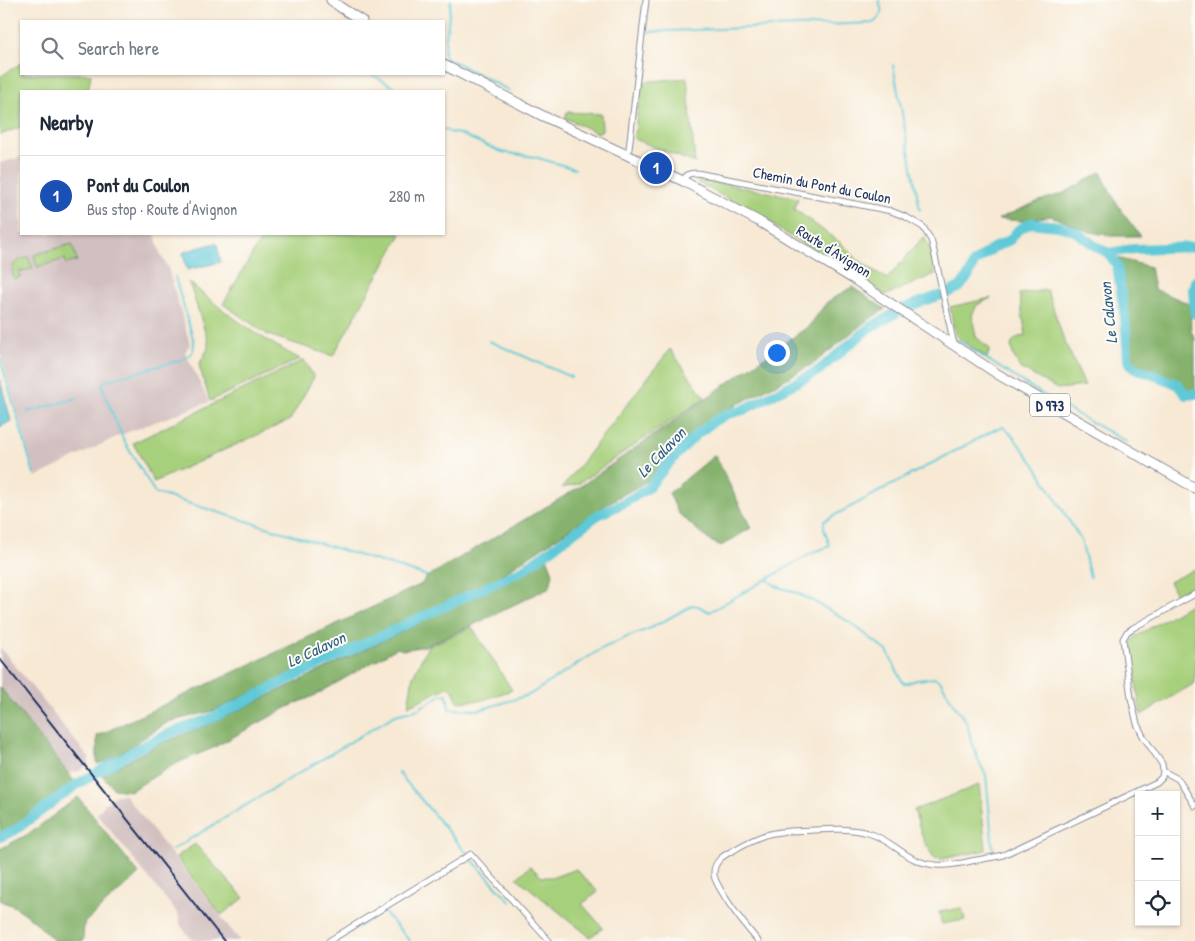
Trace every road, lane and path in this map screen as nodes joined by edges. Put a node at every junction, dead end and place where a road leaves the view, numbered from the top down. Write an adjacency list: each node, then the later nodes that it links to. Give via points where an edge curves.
1 (330, 0): 3 (main road)
2 (646, 0): 5 (street)
3 (360, 20)
4 (445, 66): 5 (main road, Route d'Avignon)
5 (627, 154): 6 (main road, Route d'Avignon)
6 (683, 181): 7 (main road, Route d'Avignon / D 973, via 822,259); 7 (street, Chemin du Pont du Coulon, via 688,174 697,174 891,211 923,227 933,247)
7 (954, 346): 8 (main road, Route d'Avignon / D 973)
8 (1195, 488)
9 (1195, 594): 10 (street, via 1126,632 1123,640 1137,724 1162,764)
10 (1163, 771): 11 (street, via 1178,779); 14 (street, via 1162,777 1146,788 1003,855 989,858 937,866 921,863 869,833 844,830 784,831 744,844 721,857 714,874 730,907)
11 (1195, 806)
12 (329, 941): 13 (street, via 471,854)
13 (549, 941)
14 (758, 941)

